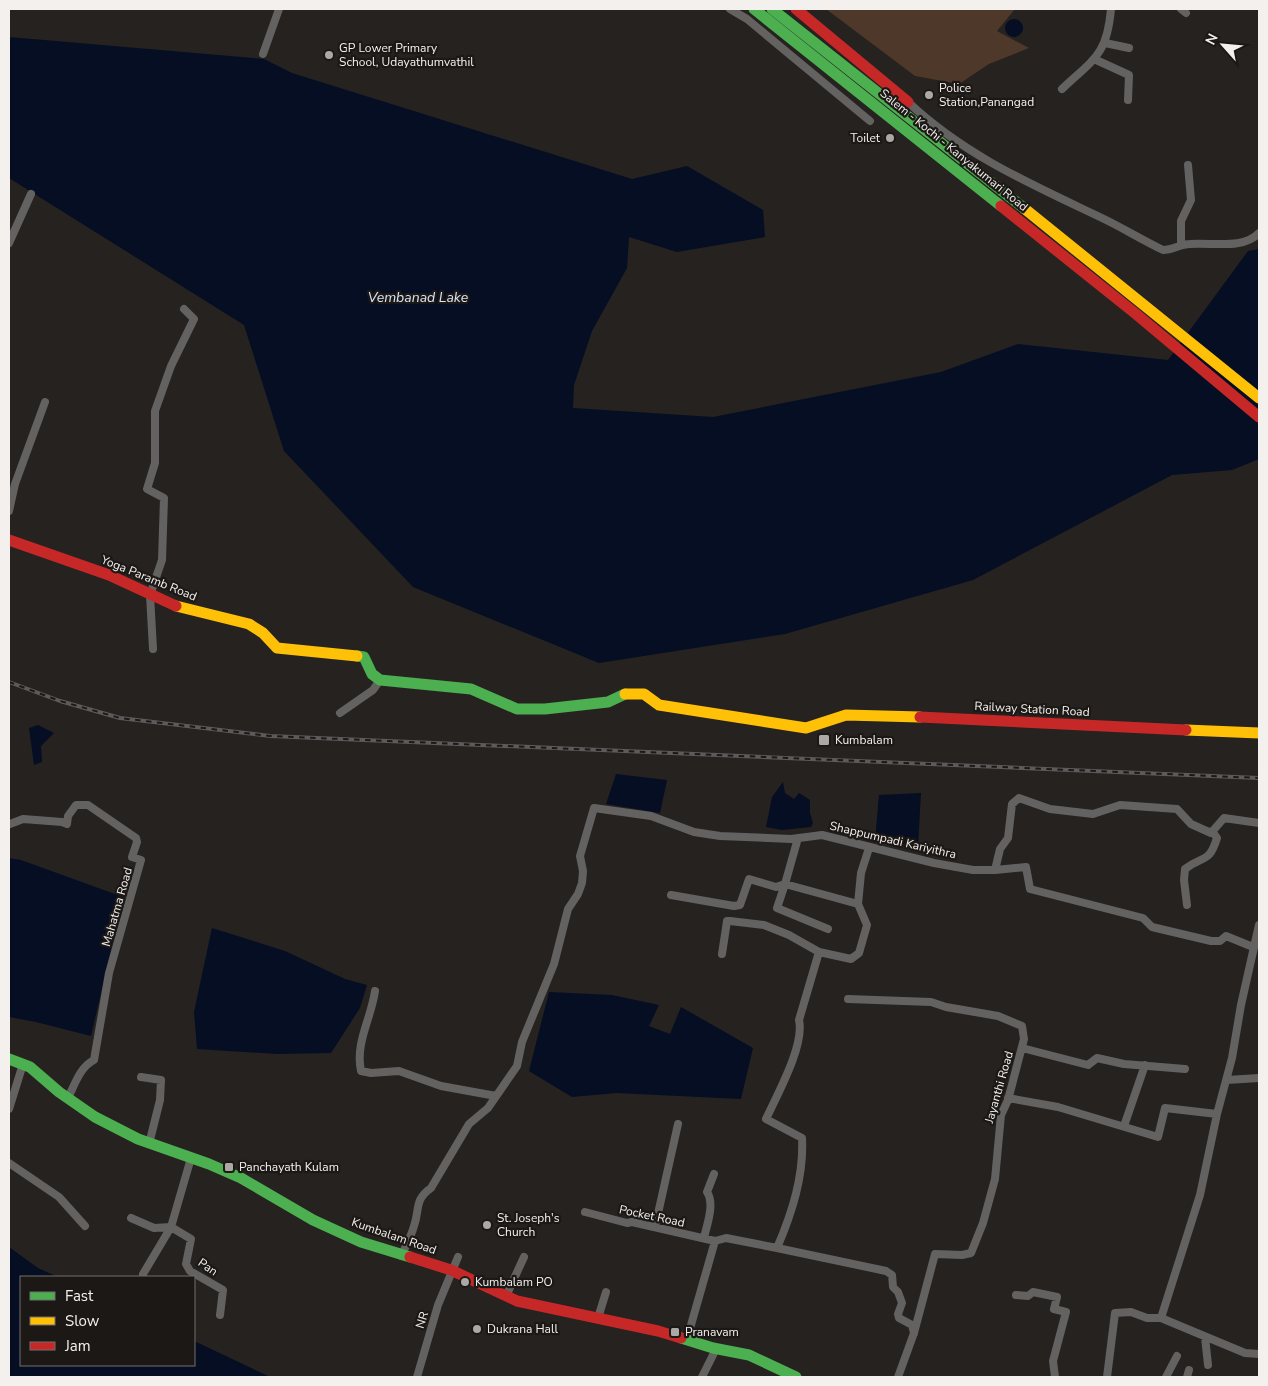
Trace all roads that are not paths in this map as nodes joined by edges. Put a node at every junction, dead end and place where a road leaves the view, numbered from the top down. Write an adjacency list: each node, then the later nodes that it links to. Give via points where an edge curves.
1 (279, 9): 9 (street)
2 (730, 9): 14 (street, via 747,19)
3 (754, 9): 23 (main road, Salem - Kochi - Kanyakumari Road, via 1136,314)
4 (772, 9): 21 (main road, Salem - Kochi - Kanyakumari Road)
5 (796, 9): 13 (main road)
6 (1111, 9): 7 (street)
7 (1105, 43): 8 (street); 10 (street)
8 (1129, 48)
9 (263, 54)
10 (1094, 59): 11 (street); 12 (street, via 1129,75)
11 (1062, 88)
12 (1128, 100)
13 (908, 102): 19 (street, via 925,119 1014,177 1163,250)
14 (870, 121)
15 (1188, 165): 19 (street, via 1191,200 1181,222)
16 (31, 194): 18 (street)
17 (1259, 233): 19 (street, via 1253,240 1236,243)
18 (9, 243)
19 (1181, 245)
20 (184, 309): 26 (street, via 194,318 155,411 156,463 147,489 164,498 162,560)
21 (1259, 398)
22 (45, 402): 24 (street, via 15,484)
23 (1259, 417)
24 (9, 511)
25 (9, 540): 26 (main road, Yoga Paramb Road)
26 (150, 594): 27 (street); 28 (main road, Yoga Paramb Road, via 181,608 249,624 263,632 277,648 364,657 372,674)
27 (153, 649)
28 (380, 680): 29 (street, via 373,690); 30 (main road, Railway Station Road, via 471,689 517,709 608,702 623,694 644,694 659,705 806,728 857,714)
29 (340, 712)
30 (1259, 732)
31 (1259, 823): 33 (street, via 1224,818)
32 (10, 824): 57 (street, Mahatma Road, via 23,819 67,824 68,816 76,805 88,805 136,838 132,856 141,860 109,973 94,1060 82,1070)
33 (1212, 831): 36 (street, via 1210,833 1191,824 1177,809 1120,805 1093,814 1050,809 1019,798 1012,804 1008,838 1000,849); 40 (street, via 1217,838 1212,854 1186,869)
34 (798, 838): 35 (street, Shappumpadi Kariyithra, via 822,835); 37 (street); 56 (street, Shappumpadi Kariyithra, via 720,836 694,832 652,816 594,808 580,856 582,883 568,909 554,964 522,1042 517,1066)
35 (869, 848): 36 (street, Shappumpadi Kariyithra, via 974,870); 39 (street, via 860,872)
36 (995, 870): 43 (street, Shappumpadi Kariyithra, via 1026,867 1030,889 1143,918 1152,927 1211,941 1220,941 1226,936)
37 (785, 884): 38 (street, via 776,886 748,879 740,905 734,906); 39 (street); 42 (street, via 777,908)
38 (671, 895)
39 (858, 904): 44 (street, via 866,925 859,953 851,959)
40 (1187, 905)
41 (1259, 925): 43 (street)
42 (828, 929)
43 (1254, 947): 55 (street)
44 (820, 952): 45 (street, via 764,924 727,921); 74 (street, via 799,1020 801,1028 797,1047 766,1119 802,1138 797,1189 790,1219)
45 (722, 954)
46 (375, 991): 56 (street, via 360,1043 358,1060 361,1071 399,1070 441,1086)
47 (848, 999): 48 (street, Jayanthi Road, via 931,1002 998,1016 1022,1026)
48 (1022, 1048): 51 (street, via 1088,1066 1097,1058); 58 (street, Jayanthi Road)
49 (9, 1059): 50 (main road, Kumbalam Road)
50 (23, 1064): 57 (main road, Kumbalam Road); 59 (street)
51 (1145, 1065): 52 (street); 62 (street)
52 (1185, 1069)
53 (141, 1077): 63 (street, via 161,1080 160,1100)
54 (1259, 1078): 55 (street)
55 (1227, 1080): 60 (street)
56 (496, 1096): 75 (street, via 488,1108 469,1124 431,1188 422,1194 415,1224)
57 (68, 1098): 63 (main road, Kumbalam Road, via 95,1117)
58 (1008, 1098): 62 (street, via 1058,1107); 86 (street, Jayanthi Road, via 1001,1115 995,1180 971,1253 935,1254)
59 (9, 1109)
60 (1217, 1114): 62 (street, via 1165,1108 1158,1137); 85 (street, via 1200,1196)
61 (678, 1124): 71 (street)
62 (1124, 1126)
63 (149, 1144): 64 (main road, Kumbalam Road)
64 (191, 1158): 70 (street); 75 (main road, Kumbalam Road, via 241,1178 313,1220)
65 (9, 1163): 69 (street, via 59,1197)
66 (714, 1174): 72 (street, via 707,1192 710,1205)
67 (585, 1212): 71 (street, Pocket Road)
68 (131, 1218): 70 (street, via 154,1228)
69 (86, 1226)
70 (171, 1226): 79 (street); 83 (street, Pan, via 191,1238 186,1264 190,1271 223,1290)
71 (655, 1227): 72 (street, Pocket Road)
72 (704, 1238): 73 (street, Pocket Road)
73 (715, 1240): 74 (street, Pocket Road, via 726,1238); 88 (street)
74 (777, 1248): 86 (street, Pocket Road, via 886,1271 892,1275 893,1287 902,1303 899,1318 912,1325)
75 (401, 1256): 78 (main road, Kumbalam Road)
76 (458, 1257): 78 (street, NR)
77 (524, 1257): 81 (street)
78 (451, 1270): 81 (main road, Kumbalam Road); 94 (street, NR)
79 (144, 1274)
80 (606, 1292): 84 (street)
81 (507, 1294): 84 (main road, Kumbalam Road, via 517,1300)
82 (1016, 1295): 97 (street, via 1028,1296 1033,1292 1057,1297 1054,1309 1066,1312 1053,1360)
83 (220, 1315)
84 (598, 1318): 88 (main road, Kumbalam Road)
85 (1161, 1318): 87 (street); 98 (street, via 1146,1318 1131,1312 1116,1313)
86 (914, 1333): 96 (street, Jayanthi Road)
87 (1205, 1338): 90 (street); 92 (street)
88 (687, 1339): 89 (main road, Kumbalam Road)
89 (716, 1349): 93 (main road, Kumbalam Road, via 750,1355); 95 (street)
90 (1259, 1354)
91 (1177, 1356): 99 (street)
92 (1208, 1365)
93 (790, 1376)
94 (416, 1377)
95 (702, 1377)
96 (898, 1377)
97 (1055, 1377)
98 (1107, 1377)
99 (1166, 1377)

